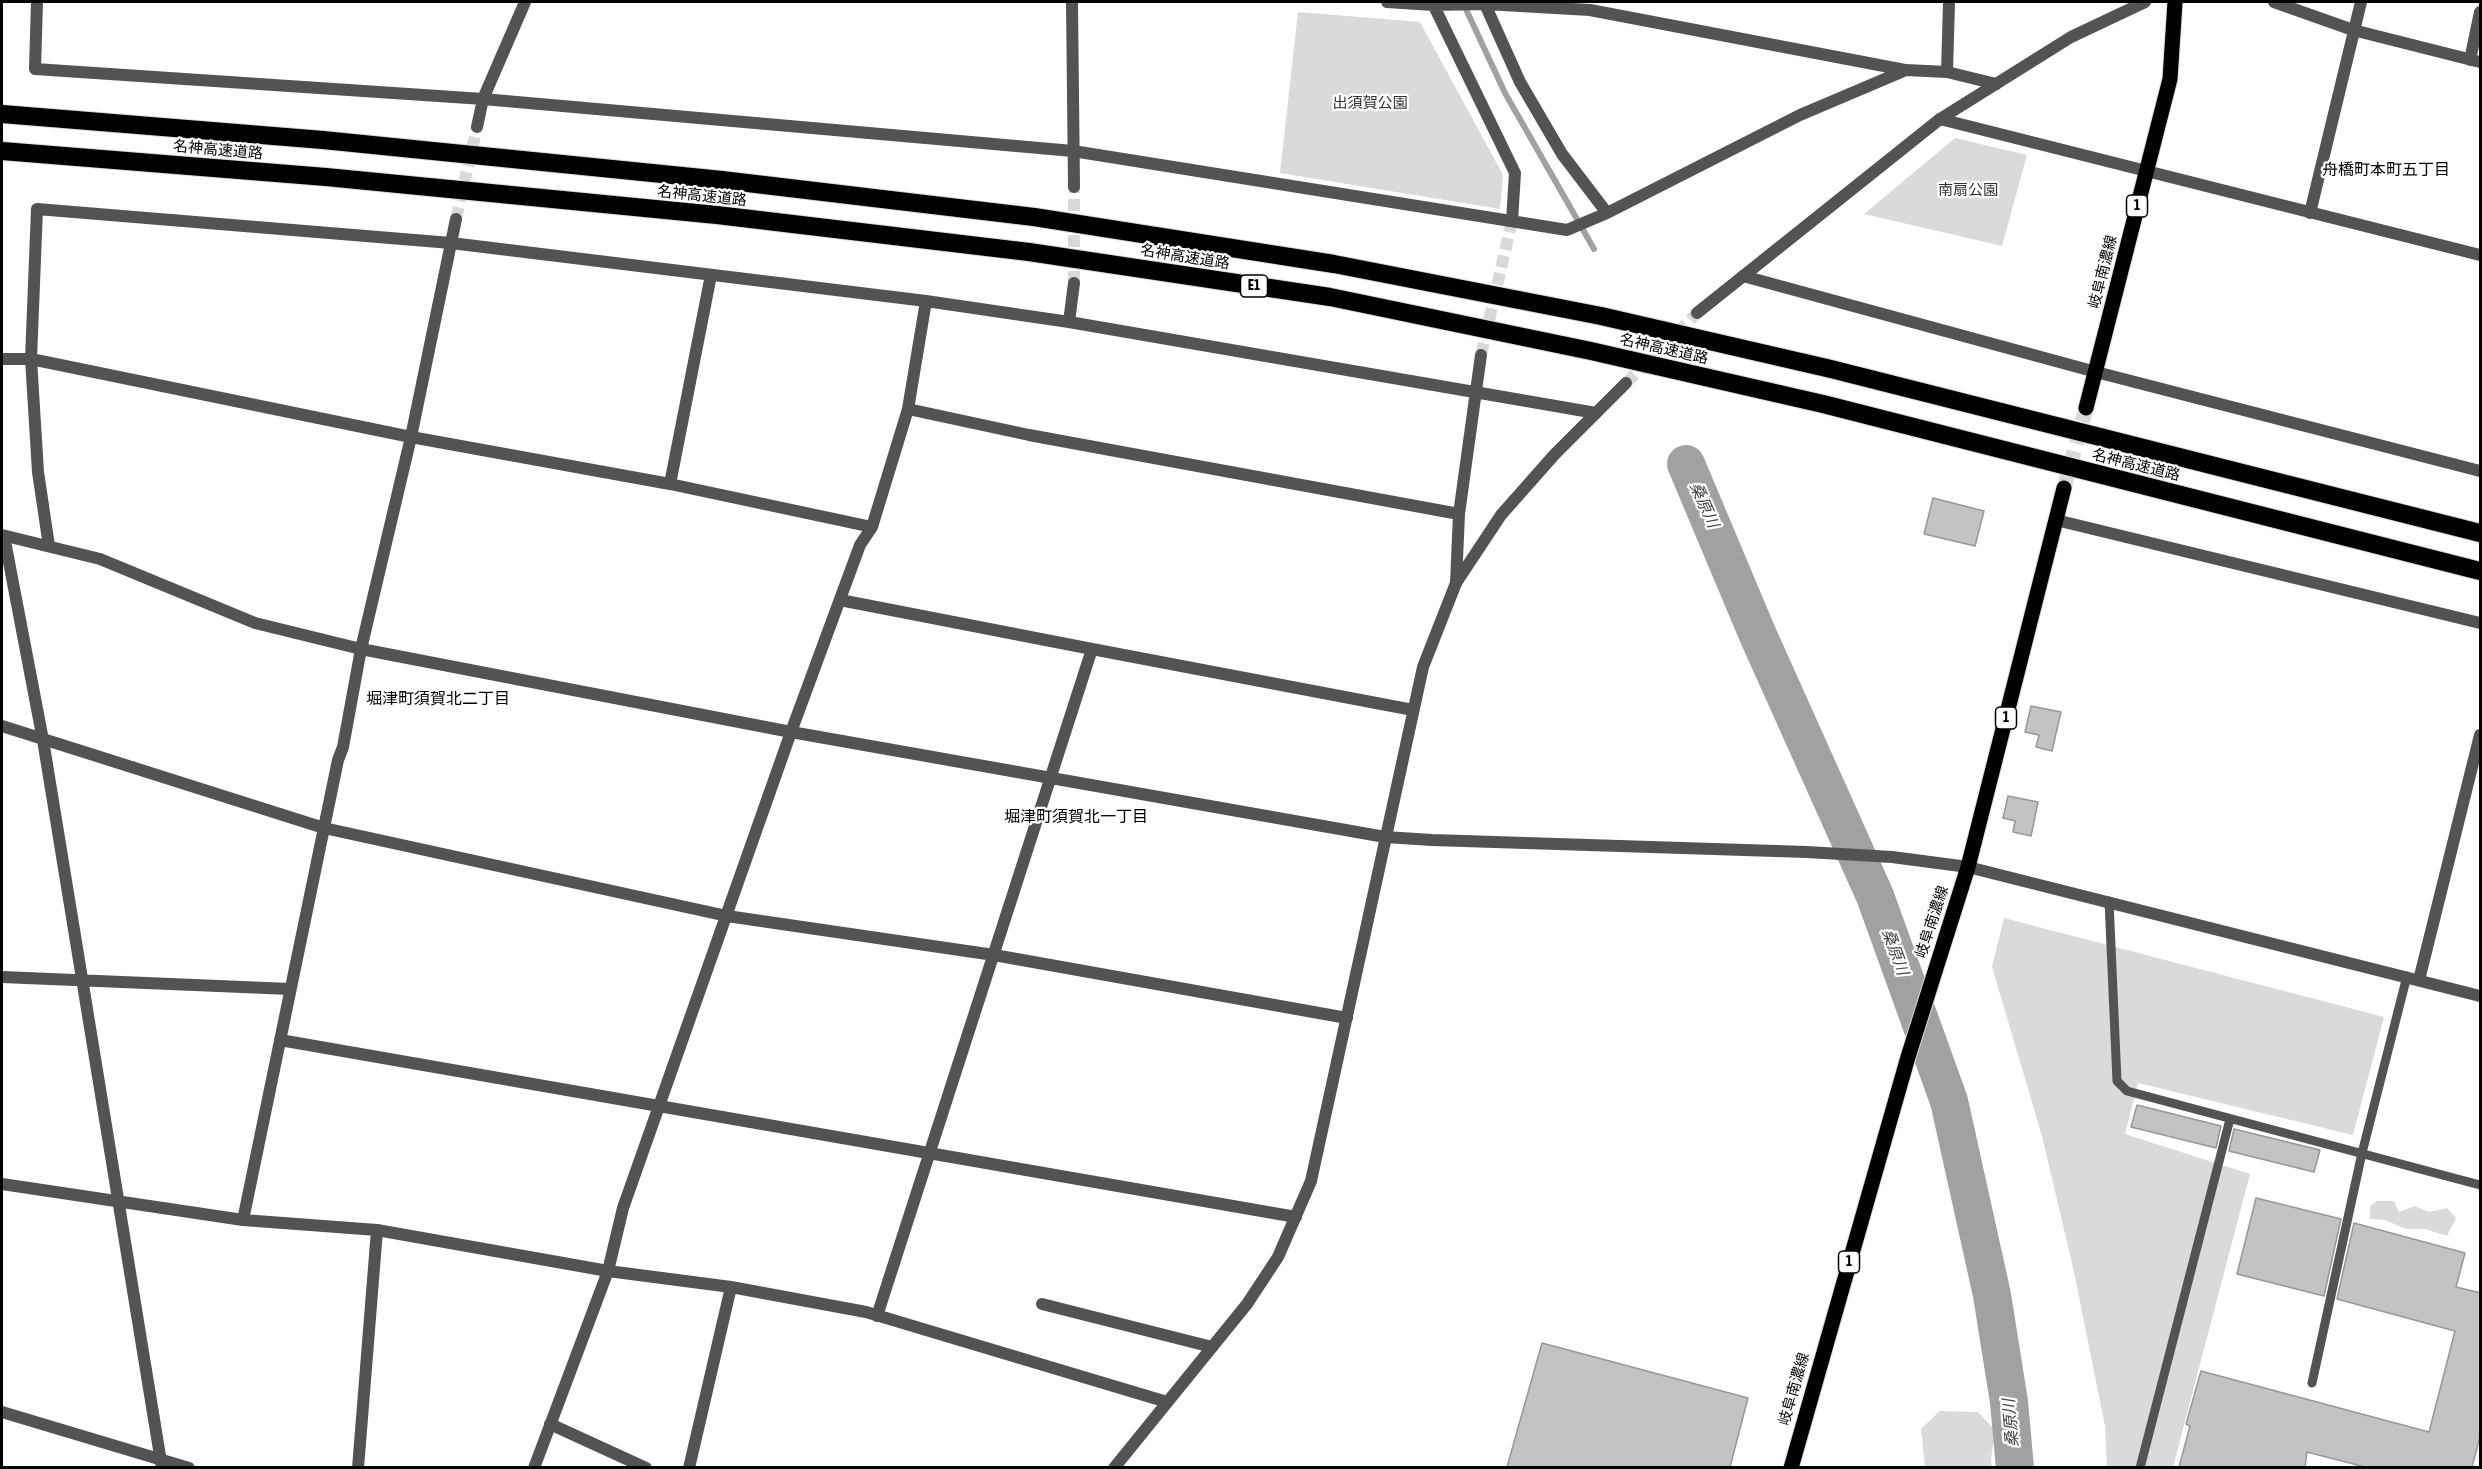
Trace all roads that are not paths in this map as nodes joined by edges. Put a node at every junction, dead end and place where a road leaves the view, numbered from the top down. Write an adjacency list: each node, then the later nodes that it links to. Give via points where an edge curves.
1 (37, 2): 18 (street, via 35,69)
2 (525, 2): 18 (street)
3 (1072, 2): 22 (street)
4 (1387, 2): 10 (street)
5 (1949, 2): 16 (street)
6 (2145, 2): 17 (street, via 2071,37)
7 (2175, 2): 24 (main road, 岐阜南濃線 / 1, via 2170,79)
8 (2274, 2): 13 (street)
9 (2361, 2): 13 (street)
10 (1432, 3): 11 (street); 29 (street, via 1515,173)
11 (1481, 3): 15 (street, via 1590,10); 27 (street, via 1520,82 1562,154)
12 (2481, 12): 14 (street)
13 (2353, 30): 14 (street); 26 (street)
14 (2475, 61)
15 (1906, 70): 16 (street); 27 (street, via 1800,116)
16 (1947, 72): 17 (street)
17 (1996, 84): 20 (street)
18 (483, 99): 21 (street); 22 (street)
19 (2, 114): 54 (highway, 名神高速道路 / E1, via 323,140 722,180 1034,217 1334,264 1601,316 1820,367)
20 (1940, 118): 24 (street); 33 (street)
21 (477, 127)
22 (1073, 150): 25 (street); 29 (street)
23 (2, 151): 57 (highway, 名神高速道路 / E1, via 717,215 1029,252 1330,297 1823,404)
24 (2145, 171): 26 (street); 41 (main road, 岐阜南濃線 / 1)
25 (1074, 187)
26 (2310, 213): 31 (street)
27 (1604, 214): 29 (street, via 1567,230)
28 (456, 219): 30 (street)
29 (1512, 221)
30 (451, 243): 32 (street); 40 (street, via 37,209); 47 (street)
31 (2481, 255)
32 (711, 274): 35 (street); 49 (street)
33 (1743, 276): 36 (street); 41 (street)
34 (1074, 283): 37 (street)
35 (926, 301): 37 (street); 45 (street)
36 (1697, 313)
37 (1069, 322): 43 (street)
38 (1480, 355): 43 (street)
39 (2, 359): 40 (street)
40 (31, 359): 47 (street); 56 (street, via 38,472)
41 (2096, 372): 44 (main road, 岐阜南濃線 / 1); 48 (street)
42 (1626, 382): 46 (street)
43 (1476, 393): 46 (street); 51 (street)
44 (2086, 408)
45 (908, 409): 51 (street); 53 (street)
46 (1596, 413): 58 (street, via 1501,515)
47 (411, 437): 49 (street); 61 (street)
48 (2481, 471)
49 (670, 484): 53 (street)
50 (2064, 488): 52 (main road, 岐阜南濃線 / 1)
51 (1459, 514): 58 (street)
52 (2056, 520): 60 (street); 71 (main road, 岐阜南濃線 / 1)
53 (872, 527): 59 (street, via 860,545)
54 (2481, 533)
55 (3, 535): 56 (street); 67 (street)
56 (49, 546): 61 (street, via 100,559 255,622)
57 (2481, 571)
58 (1456, 583): 63 (street, via 1423,667)
59 (840, 600): 62 (street); 65 (street)
60 (2481, 623)
61 (361, 649): 65 (street); 69 (street, via 344,747)
62 (1092, 649): 63 (street); 68 (street)
63 (1413, 710): 70 (street)
64 (2, 726): 67 (street)
65 (791, 732): 68 (street); 73 (street)
66 (2481, 735): 76 (street)
67 (43, 740): 69 (street); 77 (street)
68 (1051, 777): 70 (street); 74 (street)
69 (324, 828): 73 (street); 78 (street)
70 (1385, 837): 71 (street, via 1807,852); 80 (street)
71 (1968, 867): 72 (street); 108 (main road, 岐阜南濃線 / 1, via 1908,1057)
72 (2109, 901): 76 (street); 83 (lane, via 2117,1081 2127,1091)
73 (727, 916): 74 (street); 82 (street)
74 (994, 955): 80 (street); 85 (street)
75 (2, 977): 77 (street)
76 (2413, 978): 79 (street); 84 (lane)
77 (82, 982): 78 (street); 88 (street)
78 (291, 989): 81 (street)
79 (2481, 996)
80 (1347, 1018): 89 (street, via 1311,1181)
81 (280, 1040): 82 (street); 90 (street)
82 (659, 1107): 85 (street); 92 (street, via 623,1208)
83 (2230, 1119): 84 (lane); 109 (lane)
84 (2362, 1152): 87 (lane); 97 (lane)
85 (930, 1153): 89 (street); 95 (street)
86 (2, 1184): 88 (street)
87 (2481, 1185)
88 (117, 1201): 90 (street); 101 (street)
89 (1296, 1217): 96 (street, via 1278,1257)
90 (243, 1220): 91 (street)
91 (377, 1230): 92 (street); 103 (street)
92 (608, 1271): 93 (street); 100 (street)
93 (731, 1287): 95 (street); 106 (street)
94 (1042, 1304): 96 (street)
95 (877, 1316): 98 (street)
96 (1212, 1347): 98 (street)
97 (2312, 1383)
98 (1167, 1402): 107 (street)
99 (2, 1412): 101 (street)
100 (550, 1424): 104 (street); 105 (street)
101 (162, 1463): 102 (street)
102 (189, 1467)
103 (358, 1467)
104 (534, 1467)
105 (646, 1467)
106 (689, 1467)
107 (1114, 1467)
108 (1791, 1467)
109 (2140, 1467)

